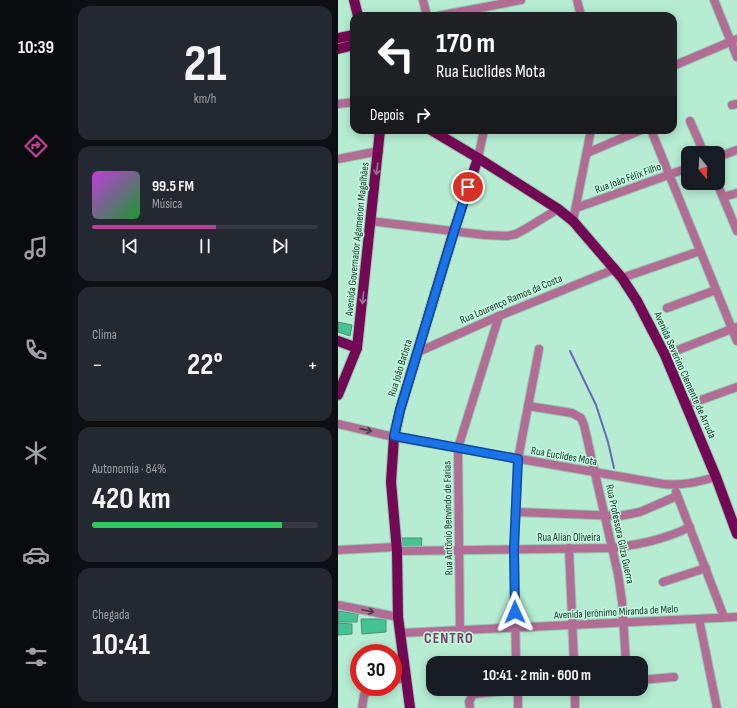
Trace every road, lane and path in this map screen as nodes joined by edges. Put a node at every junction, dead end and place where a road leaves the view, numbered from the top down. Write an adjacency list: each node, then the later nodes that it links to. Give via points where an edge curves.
1 (354, 0): 7 (main road)
2 (423, 0): 8 (street)
3 (521, 0): 6 (street)
4 (577, 0): 10 (street)
5 (714, 0): 13 (street)
6 (508, 2): 9 (street)
7 (357, 12)
8 (426, 12)
9 (458, 12)
10 (580, 12)
11 (350, 36): 12 (main road)
12 (338, 38)
13 (734, 41): 16 (street); 17 (street)
14 (350, 46): 15 (main road)
15 (338, 49)
16 (737, 57)
17 (677, 64)
18 (350, 102): 19 (street)
19 (338, 104)
20 (690, 121): 27 (street)
21 (380, 134): 29 (main road, Avenida Governador Agamenon Magalhães)
22 (437, 134): 32 (main road, Avenida Severino Clemente de Arruda)
23 (483, 134): 32 (street)
24 (590, 134): 30 (street)
25 (632, 134): 30 (street)
26 (653, 134): 35 (street)
27 (701, 146)
28 (737, 150): 31 (street)
29 (379, 151): 33 (street); 41 (main road, Avenida Governador Agamenon Magalhães, one-way to 41)
30 (587, 153): 39 (street)
31 (725, 154)
32 (478, 158): 40 (main road, Avenida Severino Clemente de Arruda); 43 (main road, Rua João Batista)
33 (338, 159)
34 (681, 171): 35 (street, Rua João Félix Filho)
35 (669, 175): 39 (street, Rua João Félix Filho); 45 (street)
36 (720, 190): 38 (street)
37 (737, 193): 38 (street)
38 (723, 197): 44 (street)
39 (576, 208): 42 (street)
40 (558, 210): 42 (main road, Avenida Severino Clemente de Arruda); 43 (street, via 528,228 507,236)
41 (370, 221): 43 (street); 54 (main road, Avenida Governador Agamenon Magalhães, one-way to 54)
42 (573, 221): 46 (main road, Avenida Severino Clemente de Arruda)
43 (454, 231): 56 (main road, Rua João Batista)
44 (737, 231)
45 (700, 251): 47 (street); 48 (street)
46 (615, 269): 47 (main road, Avenida Severino Clemente de Arruda); 50 (street, Rua Lourenço Ramos da Costa)
47 (622, 278): 57 (main road, Avenida Severino Clemente de Arruda)
48 (716, 290): 49 (street); 51 (street)
49 (667, 308)
50 (499, 316): 56 (street, Rua Lourenço Ramos da Costa); 64 (street, Rua Antônio Benvindo de Farias)
51 (735, 328): 53 (street); 57 (street)
52 (338, 341): 54 (main road)
53 (737, 341)
54 (358, 348): 59 (main road, Avenida Governador Agamenon Magalhães)
55 (539, 349): 61 (street)
56 (418, 352): 63 (main road, Rua João Batista)
57 (665, 355): 60 (main road, Avenida Severino Clemente de Arruda)
58 (737, 386): 60 (street)
59 (338, 395)
60 (687, 405): 67 (main road, Avenida Severino Clemente de Arruda)
61 (528, 406): 65 (street); 66 (street, Rua Professora Gilza Guerra, via 572,413 581,418)
62 (338, 424): 63 (street, Rua Euclides Mota, one-way to 63)
63 (394, 436): 64 (street, Rua Euclides Mota); 76 (main road, Rua João Batista, via 391,482)
64 (458, 448): 65 (street, Rua Euclides Mota); 79 (street, Rua Antônio Benvindo de Farias)
65 (518, 459): 66 (street, Rua Euclides Mota); 70 (street)
66 (595, 472): 68 (street, Rua Euclides Mota); 71 (street, Rua Professora Gilza Guerra)
67 (716, 477): 68 (street, Rua Euclides Mota); 73 (main road, Avenida Severino Clemente de Arruda)
68 (675, 486): 69 (street)
69 (677, 496): 71 (street, via 635,513); 72 (street)
70 (516, 512): 71 (street); 77 (street)
71 (605, 516): 75 (street, Rua Professora Gilza Guerra)
72 (690, 528): 75 (street, Rua Alian Oliveira, via 648,543); 80 (street)
73 (737, 534)
74 (569, 548): 75 (street, Rua Alian Oliveira); 77 (street, Rua Alian Oliveira); 88 (street)
75 (613, 548): 87 (street, Rua Professora Gilza Guerra)
76 (397, 549): 78 (street, Rua Alian Oliveira); 79 (street, Rua Alian Oliveira); 83 (main road, Rua João Batista)
77 (514, 549): 79 (street, Rua Alian Oliveira); 89 (street)
78 (338, 550)
79 (460, 551): 90 (street, Rua Antônio Benvindo de Farias)
80 (706, 568): 81 (street); 84 (street)
81 (663, 582)
82 (338, 605): 83 (street, one-way to 83)
83 (398, 617): 91 (main road, Rua João Batista)
84 (724, 617): 85 (street, Avenida Jerônimo Miranda de Melo); 86 (street, Avenida Jerônimo Miranda de Melo)
85 (737, 617)
86 (699, 619): 87 (street, Avenida Jerônimo Miranda de Melo); 108 (street)
87 (624, 622): 88 (street, Avenida Jerônimo Miranda de Melo); 94 (street, Rua Professora Gilza Guerra)
88 (573, 625): 89 (street, Avenida Jerônimo Miranda de Melo); 93 (street)
89 (515, 628): 90 (street, Avenida Jerônimo Miranda de Melo); 92 (street)
90 (460, 631): 91 (street, Avenida Jerônimo Miranda de Melo)
91 (401, 632): 96 (main road, Rua João Batista)
92 (516, 656)
93 (574, 656)
94 (626, 656)
95 (674, 677): 98 (street)
96 (406, 678): 97 (street); 104 (main road, Rua João Batista)
97 (402, 679)
98 (648, 679)
99 (364, 696): 103 (street)
100 (472, 696): 105 (street)
101 (518, 696): 106 (street)
102 (575, 696): 107 (street)
103 (362, 708)
104 (410, 708)
105 (470, 708)
106 (518, 708)
107 (575, 708)
108 (717, 708)

